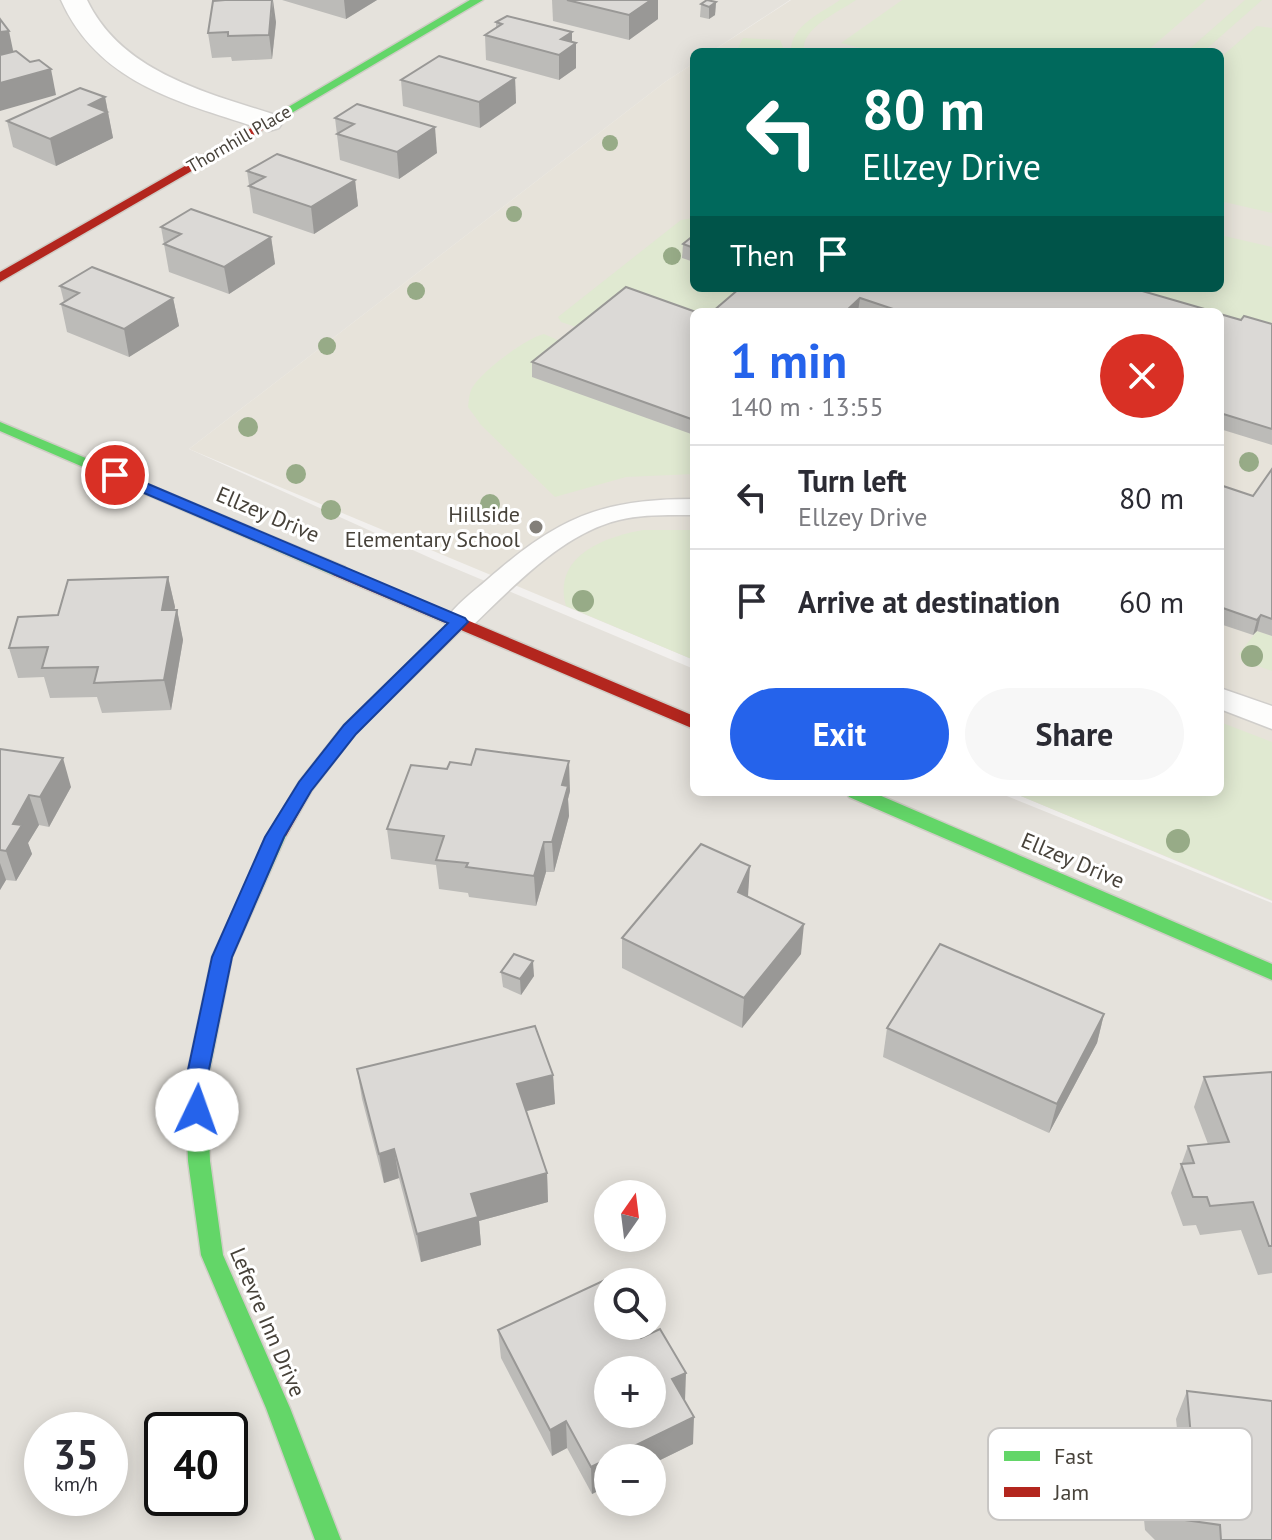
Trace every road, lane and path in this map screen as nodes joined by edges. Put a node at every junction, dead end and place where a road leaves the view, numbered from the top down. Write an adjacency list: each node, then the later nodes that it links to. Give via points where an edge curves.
1 (74, 0): 3 (street, via 87,28 108,51 141,73)
2 (478, 0): 3 (street, Thornhill Place)
3 (269, 122): 4 (street, Thornhill Place)
4 (0, 278)
5 (0, 426): 7 (street, Ellzey Drive)
6 (690, 507): 7 (lane, via 624,510 578,527 528,561)
7 (459, 622): 10 (street, Ellzey Drive); 13 (street, Lefevre Inn Drive, via 350,729 305,786 275,837 222,957 196,1084 199,1161 212,1255)
8 (1224, 700): 9 (lane)
9 (1272, 718)
10 (690, 721)
11 (864, 796): 12 (street, Ellzey Drive)
12 (1272, 972)
13 (328, 1540)

